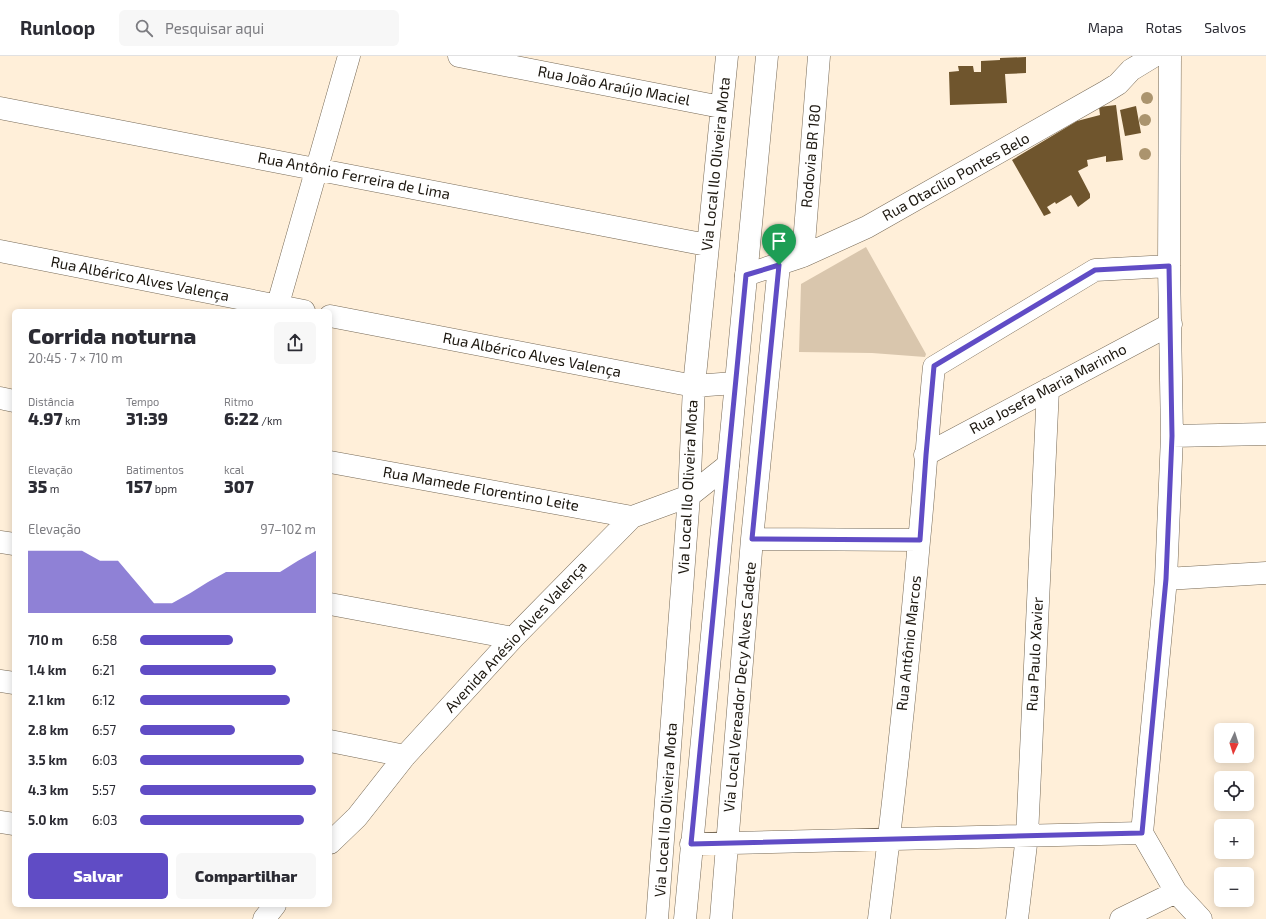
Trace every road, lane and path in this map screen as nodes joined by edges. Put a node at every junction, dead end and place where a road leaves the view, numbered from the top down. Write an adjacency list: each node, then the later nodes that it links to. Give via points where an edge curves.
1 (349, 56): 10 (street)
2 (459, 56): 8 (street, Rua João Araújo Maciel)
3 (727, 56): 8 (street, Via Local Ilo Oliveira Mota)
4 (767, 56): 16 (street)
5 (820, 56): 13 (street, Rodovia BR 180)
6 (1154, 56): 13 (street, Rua Otacílio Pontes Belo, via 1131,70 1118,84 1053,123 867,227)
7 (1170, 56): 15 (street)
8 (721, 107): 11 (street, Via Local Ilo Oliveira Mota)
9 (0, 108): 10 (street, Rua Antônio Ferreira de Lima)
10 (317, 168): 11 (street, Rua Antônio Ferreira de Lima); 17 (street)
11 (707, 245): 21 (street, Via Local Ilo Oliveira Mota)
12 (0, 251): 17 (street, Rua Albérico Alves Valença)
13 (803, 256): 14 (street, Rua Otacílio Pontes Belo)
14 (779, 265): 16 (street, Rua Otacílio Pontes Belo); 32 (street, Via Local Vereador Decy Alves Cadete)
15 (1169, 266): 19 (street); 27 (street, Rua Antônio Marcos, via 1095,270 934,366)
16 (746, 275): 20 (street)
17 (277, 308)
18 (332, 316): 21 (street, Rua Albérico Alves Valença)
19 (1171, 324): 22 (street, Rua Josefa Maria Marinho); 26 (street)
20 (735, 383): 21 (street, Rua Albérico Alves Valença); 29 (street)
21 (694, 386): 30 (street, Via Local Ilo Oliveira Mota)
22 (1048, 389): 27 (street, Rua Josefa Maria Marinho); 47 (street, Rua Paulo Xavier)
23 (0, 398): 24 (street)
24 (12, 400)
25 (1266, 434): 26 (street)
26 (1172, 436): 37 (street)
27 (926, 455): 33 (street, Rua Antônio Marcos)
28 (332, 462): 31 (street, Rua Mamede Florentino Leite)
29 (728, 466): 30 (street, Avenida Anésio Alves Valença); 50 (street)
30 (689, 496): 31 (street, Avenida Anésio Alves Valença); 55 (street, Via Local Ilo Oliveira Mota)
31 (632, 517): 39 (street, Avenida Anésio Alves Valença)
32 (752, 539): 33 (street); 51 (street, Via Local Vereador Decy Alves Cadete)
33 (920, 540): 48 (street, Rua Antônio Marcos)
34 (0, 542): 35 (street)
35 (12, 544)
36 (1266, 573): 37 (street)
37 (1166, 579): 46 (street)
38 (332, 604): 39 (street)
39 (513, 638): 43 (street, Avenida Anésio Alves Valença)
40 (0, 681): 41 (street)
41 (12, 684)
42 (332, 741): 43 (street)
43 (406, 756): 49 (street, Avenida Anésio Alves Valença, via 357,816)
44 (0, 822): 45 (street)
45 (12, 824)
46 (1142, 833): 47 (street); 52 (street)
47 (1027, 836): 48 (street); 59 (street, Rua Paulo Xavier)
48 (889, 839): 51 (street); 58 (street, Rua Antônio Marcos)
49 (332, 840)
50 (691, 844): 51 (street); 56 (street)
51 (727, 844): 57 (street, Via Local Vereador Decy Alves Cadete)
52 (1176, 892): 60 (street); 61 (street)
53 (273, 907): 54 (street)
54 (264, 919)
55 (657, 919)
56 (685, 919)
57 (721, 919)
58 (879, 919)
59 (1017, 919)
60 (1121, 919)
61 (1201, 919)

